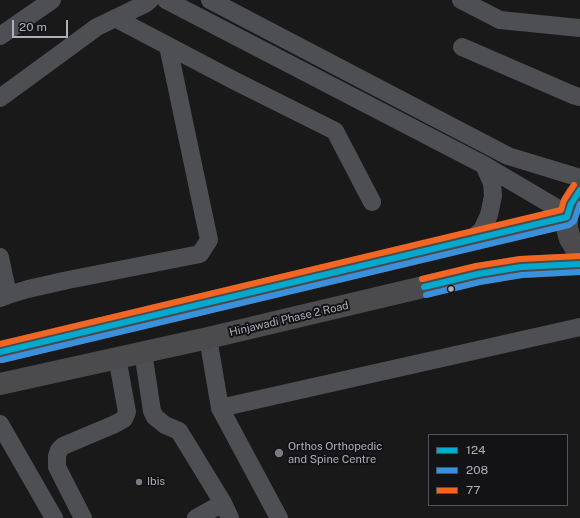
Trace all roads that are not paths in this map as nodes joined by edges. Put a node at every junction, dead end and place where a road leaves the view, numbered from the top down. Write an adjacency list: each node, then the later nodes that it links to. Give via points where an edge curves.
1 (52, 0): 8 (street)
2 (150, 0): 6 (street)
3 (166, 0): 13 (street)
4 (210, 0): 14 (street, via 508,156)
5 (460, 0): 7 (street, via 500,20)
6 (115, 18): 9 (street); 12 (street, via 97,27)
7 (580, 28)
8 (0, 36)
9 (168, 46): 16 (street, via 335,130); 22 (street, via 209,240 200,254 68,280)
10 (462, 47): 11 (street)
11 (580, 97)
12 (0, 98)
13 (484, 165): 17 (street); 18 (street, via 492,183 493,196 489,215 482,230)
14 (580, 178)
15 (580, 190): 17 (main road)
16 (372, 202)
17 (567, 216): 18 (main road); 19 (main road, via 570,239)
18 (471, 240): 25 (main road)
19 (580, 255)
20 (0, 257): 22 (street)
21 (580, 264): 24 (main road, Hinjawadi Phase 2 Road, via 521,267 478,274)
22 (4, 296)
23 (580, 327): 29 (street)
24 (208, 338): 26 (main road, Hinjawadi Phase 2 Road); 29 (street)
25 (0, 352)
26 (143, 352): 27 (main road, Hinjawadi Phase 2 Road); 31 (street, via 155,417 179,432)
27 (117, 357): 28 (main road, Hinjawadi Phase 2 Road); 33 (street, via 127,412 124,419 63,446 57,456 57,467)
28 (0, 384)
29 (220, 408): 35 (street)
30 (0, 424): 32 (street)
31 (227, 511): 34 (street)
32 (54, 518)
33 (83, 518)
34 (196, 518)
35 (279, 518)

